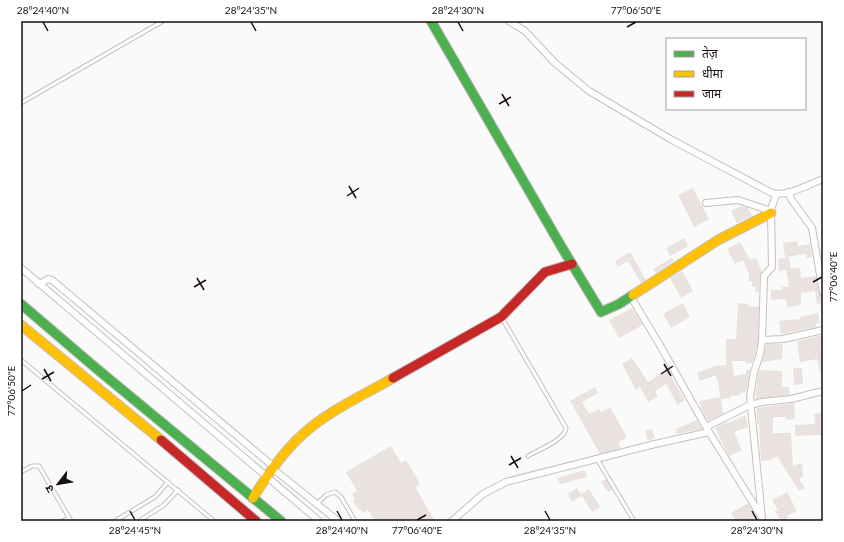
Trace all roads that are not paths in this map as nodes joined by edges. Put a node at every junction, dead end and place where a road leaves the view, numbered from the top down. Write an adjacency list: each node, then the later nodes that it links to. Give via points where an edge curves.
1 (163, 21): 4 (lane)
2 (431, 21): 10 (street)
3 (509, 21): 7 (street, via 525,32 555,63 589,90 672,140)
4 (21, 103)
5 (823, 179): 6 (street)
6 (788, 192): 7 (street); 13 (street, via 812,228)
7 (776, 195): 9 (street)
8 (706, 203): 9 (street, via 738,200)
9 (771, 212): 14 (street, via 723,237); 19 (street, via 772,264 764,276)
10 (572, 264): 14 (street, via 601,312); 16 (street, via 541,274)
11 (21, 268): 12 (street)
12 (39, 284): 26 (street, via 48,279 52,280); 28 (street)
13 (823, 292)
14 (631, 297): 23 (street)
15 (21, 304): 31 (street)
16 (501, 317): 24 (lane, via 566,428 565,434 558,440); 26 (street, via 310,426 295,439)
17 (21, 325): 39 (street)
18 (823, 330): 19 (street, via 783,339)
19 (762, 340): 22 (street, via 754,372)
20 (21, 360): 29 (lane)
21 (823, 390): 22 (street, via 791,399)
22 (750, 405): 23 (street); 34 (street)
23 (708, 430): 25 (street); 34 (street)
24 (528, 456)
25 (597, 459): 44 (street, via 502,484 483,494); 45 (lane)
26 (273, 468): 28 (street); 32 (street)
27 (21, 472): 33 (lane, via 32,466 39,466)
28 (266, 477): 31 (street); 41 (street)
29 (168, 482): 30 (lane); 36 (lane, via 155,497)
30 (178, 490): 37 (lane, via 164,505); 38 (lane)
31 (253, 498): 40 (street)
32 (317, 504): 42 (street); 43 (lane, via 326,495 335,492 341,497)
33 (70, 519): 35 (lane)
34 (763, 519)
35 (63, 521)
36 (115, 521)
37 (139, 521)
38 (214, 521)
39 (256, 521)
40 (281, 521)
41 (319, 521)
42 (338, 521)
43 (355, 521)
44 (452, 521)
45 (634, 521)

